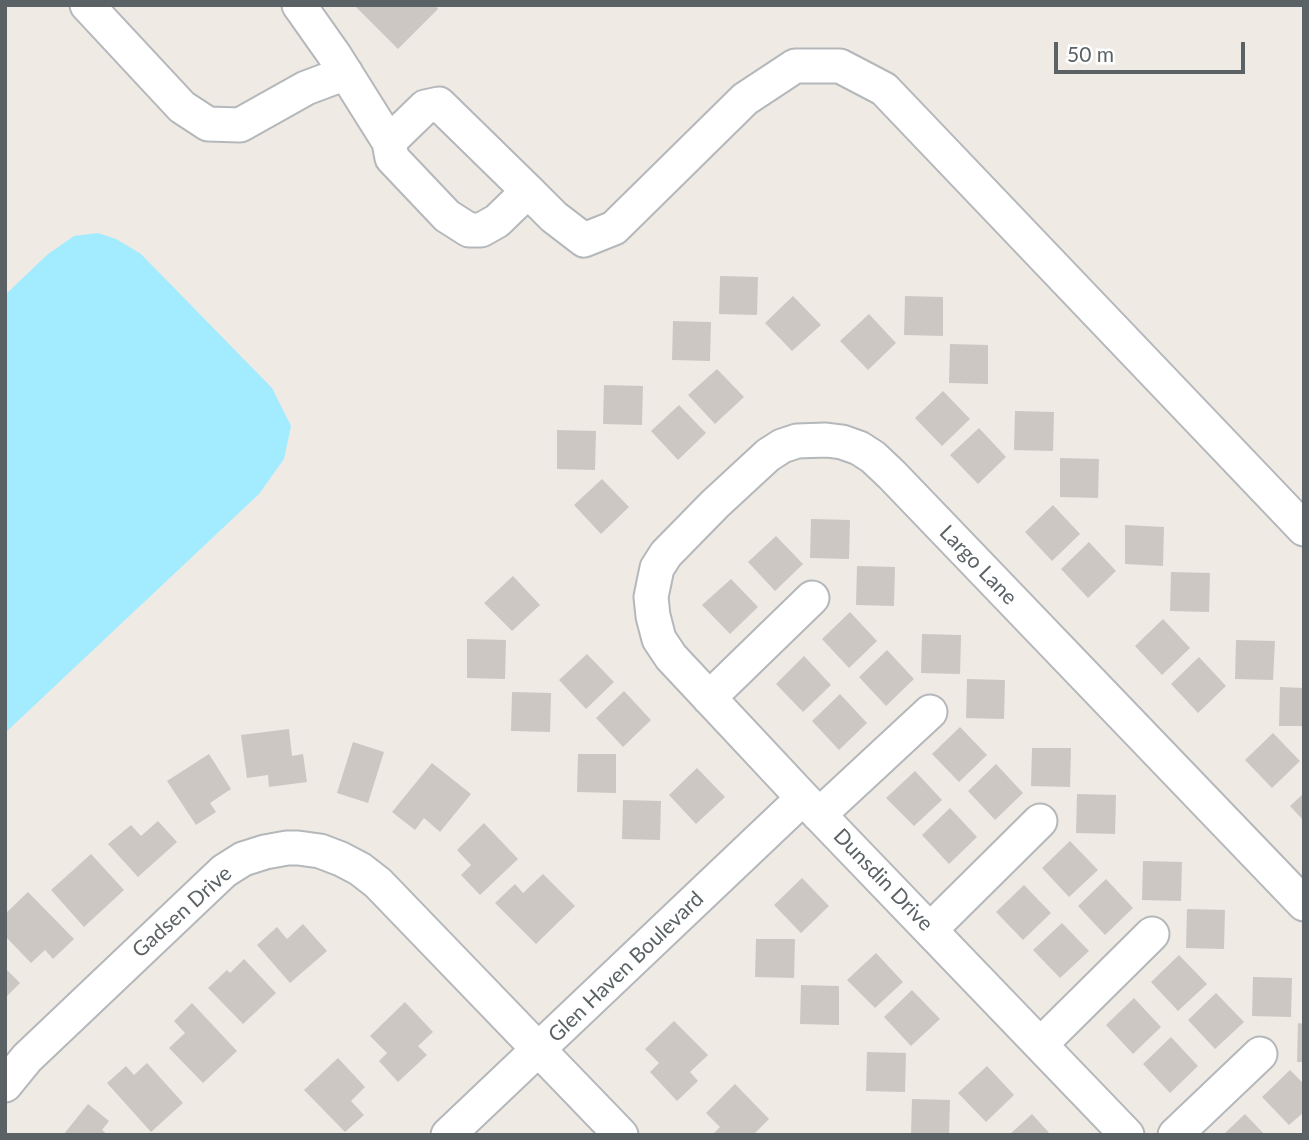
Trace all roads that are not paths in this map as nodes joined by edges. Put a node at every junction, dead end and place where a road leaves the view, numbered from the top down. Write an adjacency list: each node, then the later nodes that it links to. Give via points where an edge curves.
1 (87, 5): 3 (street, via 182,107 208,124 240,125 306,88)
2 (299, 5): 3 (street)
3 (346, 73): 4 (street)
4 (390, 142): 5 (street, via 425,107 439,104); 5 (street, via 392,158 447,216 469,230 481,230 497,221)
5 (528, 191): 6 (street, via 584,240 614,228 745,99 795,66 840,66 884,89)
6 (1304, 529)
7 (813, 598): 9 (street)
8 (653, 615): 9 (street, Dunsdin Drive, via 659,639 671,657); 13 (street, Largo Lane, via 653,580 666,554 768,455 797,441 842,442 859,448 892,475)
9 (709, 698): 11 (street, Dunsdin Drive)
10 (930, 712): 11 (street, Glen Haven Boulevard)
11 (811, 806): 14 (street, Dunsdin Drive); 17 (street, Glen Haven Boulevard)
12 (1040, 821): 14 (street)
13 (1304, 904)
14 (930, 929): 16 (street, Dunsdin Drive)
15 (1152, 934): 16 (street)
16 (1041, 1044): 22 (street, Dunsdin Drive)
17 (538, 1050): 19 (street, Gadsen Drive, via 378,883 341,859 320,851 287,848 243,859 215,878 27,1058); 20 (street, Glen Haven Boulevard); 21 (street, Gadsen Drive)
18 (1259, 1054): 23 (street)
19 (5, 1085)
20 (448, 1135)
21 (621, 1135)
22 (1127, 1135)
23 (1175, 1135)

